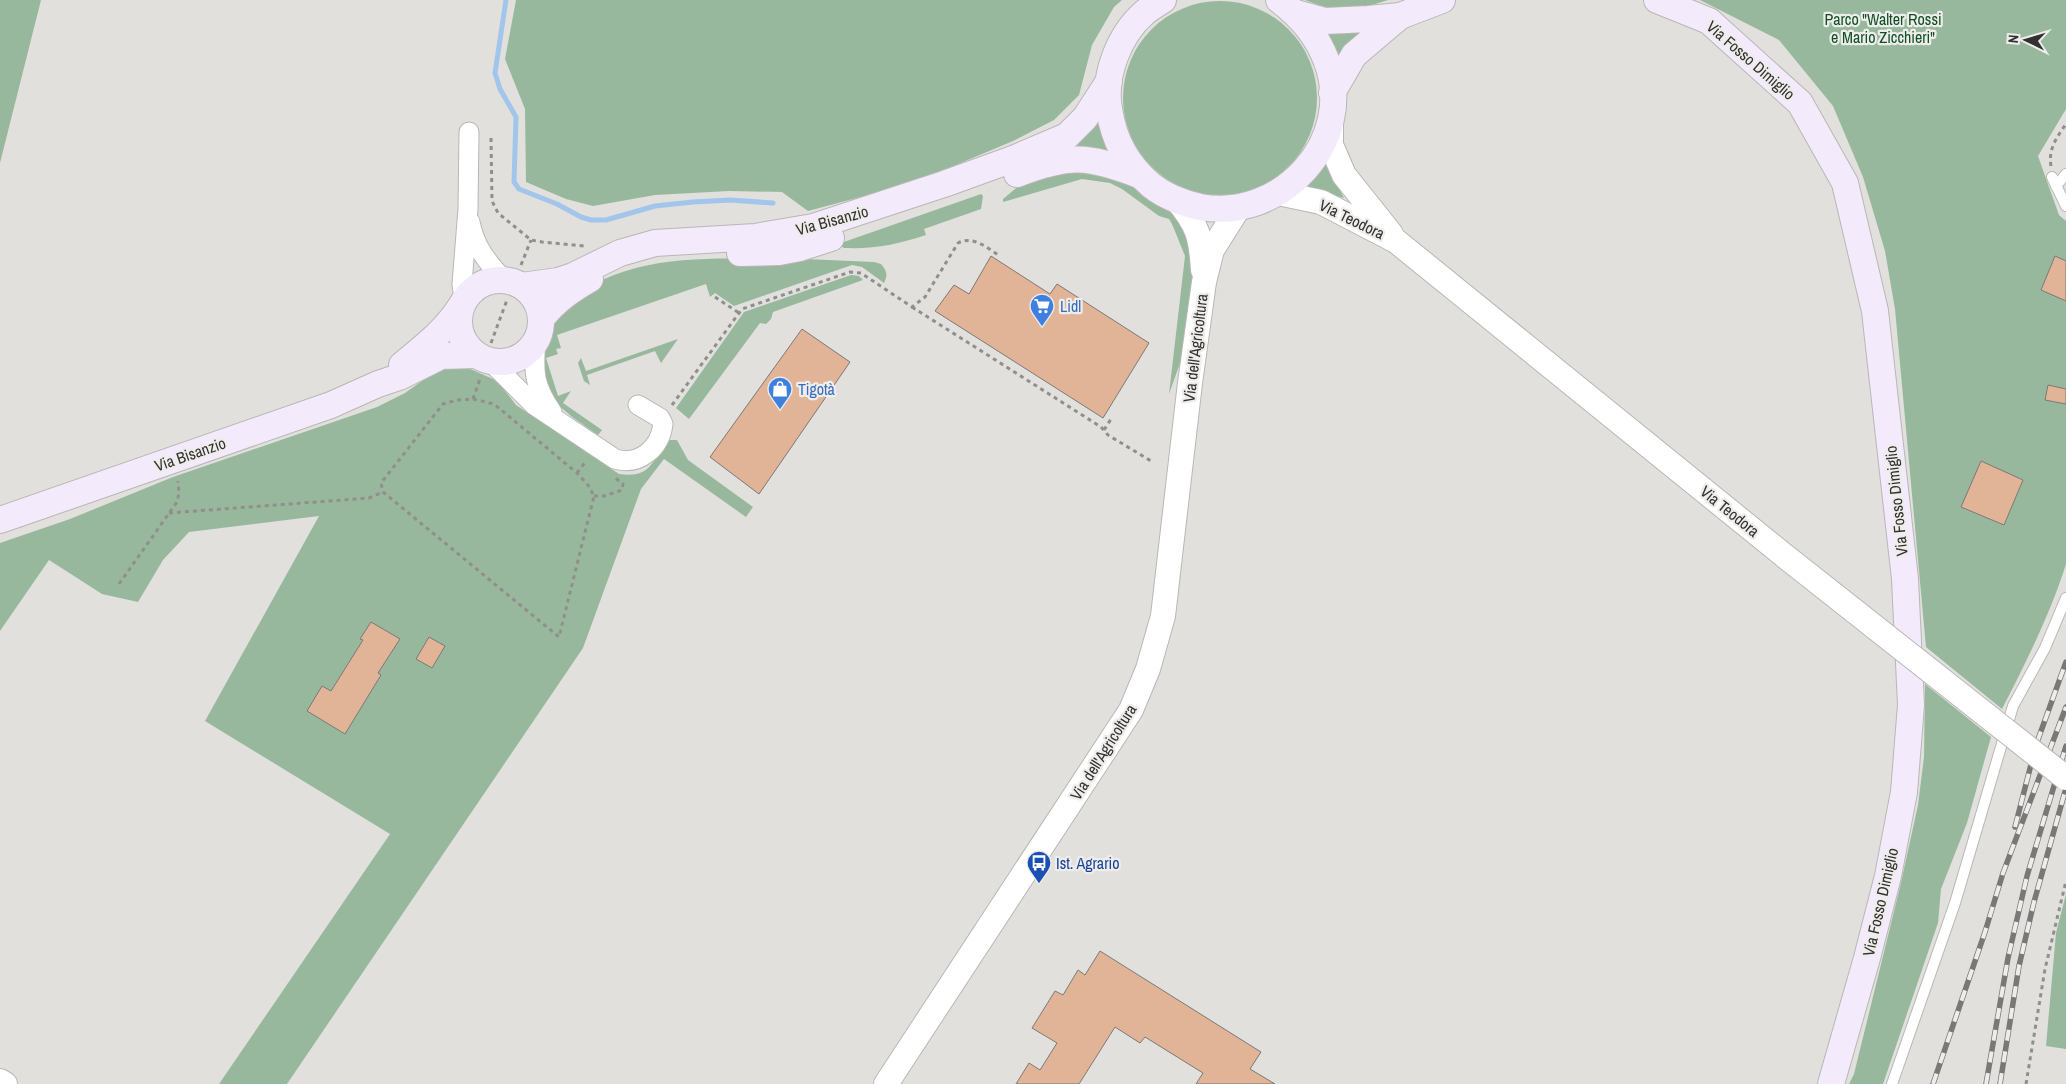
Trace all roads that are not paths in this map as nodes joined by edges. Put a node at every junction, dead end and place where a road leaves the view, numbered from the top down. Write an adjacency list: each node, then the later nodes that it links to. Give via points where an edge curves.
1 (1163, 0): 6 (main road, via 1144,14 1123,39)
2 (1442, 0): 5 (main road)
3 (1656, 0): 31 (main road, Via Fosso Dimiglio, via 1709,21 1800,103 1845,183 1876,311 1905,579 1911,705 1904,792 1888,876)
4 (1287, 6): 5 (main road, via 1325,21); 7 (main road, via 1315,36 1328,63)
5 (1400, 16): 7 (main road, via 1354,55)
6 (1109, 81): 10 (main road, via 1112,128 1122,153); 18 (main road, Via Bisanzio, via 1086,118 1067,136 944,184 813,227 755,237 655,243 620,253 573,276)
7 (1332, 105): 11 (main road, via 1324,139 1313,160); 16 (street, Via Teodora, via 1331,145 1344,175)
8 (469, 132): 15 (street)
9 (2066, 174): 13 (lane, via 2054,181)
10 (1139, 175): 12 (main road, via 1160,192); 20 (main road, Via Bisanzio, via 1107,162 1079,158 1060,161 800,248 779,252 650,256 599,274 567,292)
11 (1278, 193): 14 (main road); 16 (street, Via Teodora, via 1321,202)
12 (1176, 199): 14 (main road, via 1212,209); 17 (street, Via dell'Agricoltura, via 1191,216 1199,235)
13 (2066, 206)
14 (1240, 208): 17 (street, Via dell'Agricoltura, via 1212,250)
15 (468, 209): 18 (street, via 472,232 482,255); 19 (street)
16 (1396, 241): 27 (street, Via Teodora, bridge, via 1786,557)
17 (1204, 282): 30 (street, Via dell'Agricoltura, via 1163,616 1132,710)
18 (512, 284): 19 (main road, Via Bisanzio, via 492,280 481,284); 20 (main road, via 532,295 538,306)
19 (463, 302): 21 (main road, via 458,319 460,333 466,345); 22 (main road, Via Bisanzio, via 444,329)
20 (539, 330): 21 (main road, Via Bisanzio, via 528,352 517,359 504,363); 24 (street, via 534,371 536,384)
21 (485, 358): 22 (main road, Via Bisanzio, via 441,356); 24 (street, via 534,405)
22 (378, 384): 25 (main road, Via Bisanzio, via 331,405)
23 (638, 405): 24 (street, via 660,418 662,432 644,457 625,462 591,452)
24 (555, 417)
25 (0, 520)
26 (2066, 598): 32 (lane, via 2013,706 1955,903)
27 (2066, 778)
28 (0, 1081): 29 (street)
29 (5, 1084)
30 (886, 1084)
31 (1831, 1084)
32 (1892, 1084)

